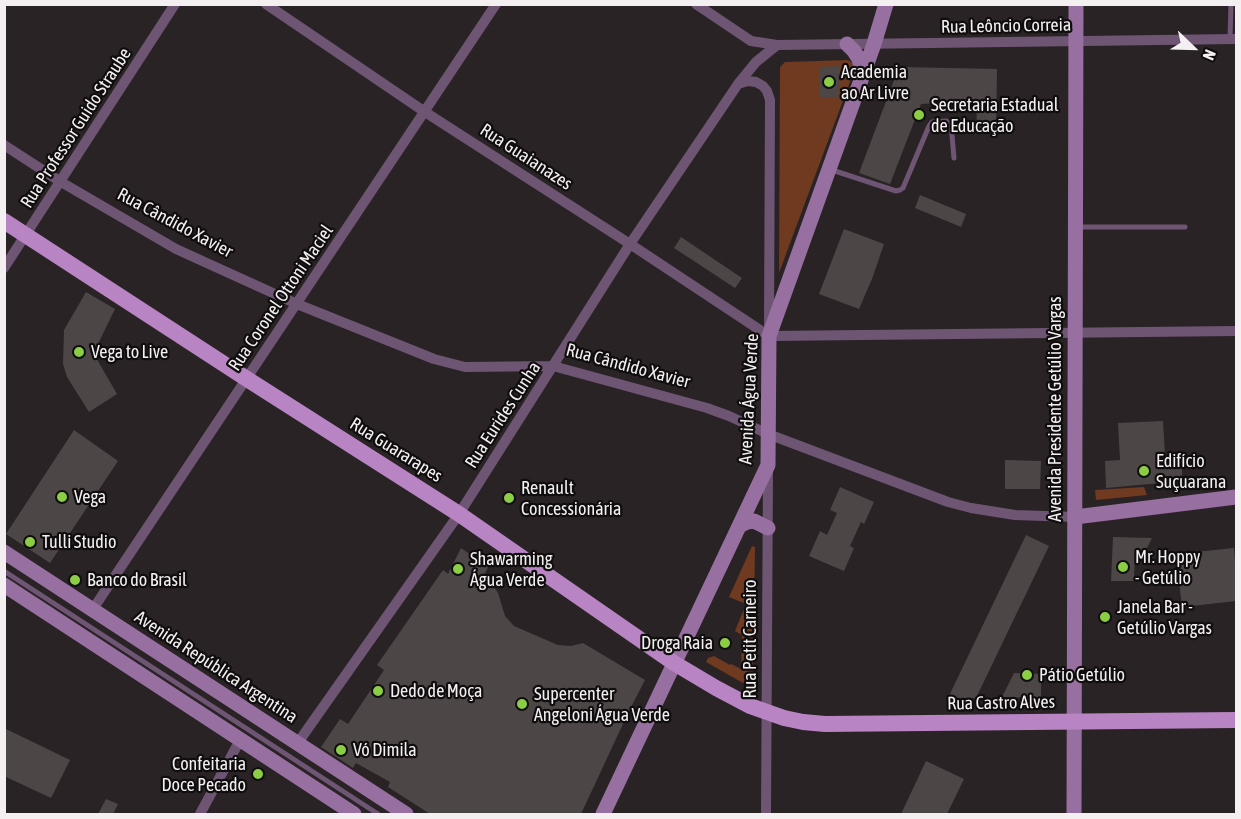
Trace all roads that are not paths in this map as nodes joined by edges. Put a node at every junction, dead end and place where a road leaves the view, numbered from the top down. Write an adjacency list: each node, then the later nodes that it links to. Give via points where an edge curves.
1 (175, 4): 19 (street, Rua Professor Guido Straube)
2 (266, 4): 15 (street, Rua Guaianazes)
3 (496, 4): 15 (street, Rua Coronel Ottoni Maciel)
4 (696, 4): 12 (street, Rua Leôncio Correia, via 751,41)
5 (885, 4): 11 (main road, Avenida Água Verde)
6 (1076, 4): 9 (main road, Avenida Presidente Getúlio Vargas)
7 (1231, 4): 8 (lane)
8 (1233, 39): 9 (street, Rua Leôncio Correia)
9 (1076, 41): 11 (street, Rua Leôncio Correia); 21 (main road, Avenida Presidente Getúlio Vargas)
10 (847, 44): 11 (street, Rua Leôncio Correia); 12 (street, Rua Leôncio Correia); 13 (main road, via 860,59)
11 (874, 44): 13 (main road, Avenida Água Verde)
12 (777, 45): 14 (street, Rua Eurides Cunha)
13 (861, 78): 18 (main road, Avenida Água Verde)
14 (738, 84): 24 (street, Rua Eurides Cunha); 29 (street, via 756,82 767,91 770,100)
15 (425, 112): 24 (street, Rua Guaianazes); 26 (street, Rua Coronel Ottoni Maciel)
16 (4, 145): 19 (street, Rua Cândido Xavier)
17 (954, 158): 18 (lane, via 951,124 932,122 900,190)
18 (829, 169): 29 (main road, Avenida Água Verde)
19 (61, 182): 23 (street, Rua Professor Guido Straube); 26 (street, Rua Cândido Xavier, via 176,249)
20 (4, 221): 23 (main road, Rua Guararapes)
21 (1075, 227): 22 (lane); 28 (main road, Avenida Presidente Getúlio Vargas)
22 (1185, 227)
23 (27, 235): 25 (street, Rua Professor Guido Straube); 31 (main road, Rua Guararapes)
24 (630, 244): 29 (street, Rua Guaianazes); 30 (street, Rua Eurides Cunha)
25 (4, 268)
26 (297, 304): 30 (street, Rua Cândido Xavier, via 450,363 473,367); 31 (street, Rua Coronel Ottoni Maciel)
27 (1236, 331): 28 (street)
28 (1075, 333): 29 (street); 36 (main road, Avenida Presidente Getúlio Vargas)
29 (769, 336): 32 (main road, Avenida Água Verde)
30 (553, 366): 32 (street, Rua Cândido Xavier, via 707,408); 35 (street, Rua Eurides Cunha)
31 (247, 379): 35 (main road, Rua Guararapes); 42 (street, Rua Coronel Ottoni Maciel)
32 (768, 434): 33 (main road, Avenida Água Verde); 36 (street, Rua Cândido Xavier, via 971,508 1015,515)
33 (768, 465): 37 (main road, Avenida Água Verde); 38 (street, Rua Petit Carneiro)
34 (1236, 497): 36 (main road, Rua Cândido Xavier)
35 (459, 514): 43 (main road, Rua Guararapes); 48 (street, Rua Eurides Cunha)
36 (1075, 517): 46 (main road, Avenida Presidente Getúlio Vargas)
37 (739, 526): 38 (main road, via 754,521); 43 (main road, Avenida Água Verde)
38 (768, 528): 44 (street, Rua Petit Carneiro)
39 (4, 552): 42 (main road, Avenida República Argentina)
40 (4, 571): 51 (lane)
41 (4, 585): 47 (main road)
42 (93, 609): 48 (main road, Avenida República Argentina)
43 (674, 663): 44 (main road, Rua Guararapes); 53 (main road, Avenida Água Verde)
44 (766, 712): 46 (main road, Rua Castro Alves, via 825,724); 54 (street, Rua Petit Carneiro)
45 (1236, 720): 46 (main road, Rua Castro Alves)
46 (1074, 722): 55 (main road, Avenida Presidente Getúlio Vargas)
47 (240, 740): 49 (street); 50 (main road)
48 (297, 744): 52 (main road, Avenida República Argentina)
49 (200, 814)
50 (354, 814)
51 (378, 814)
52 (406, 814)
53 (603, 814)
54 (766, 814)
55 (1074, 814)

